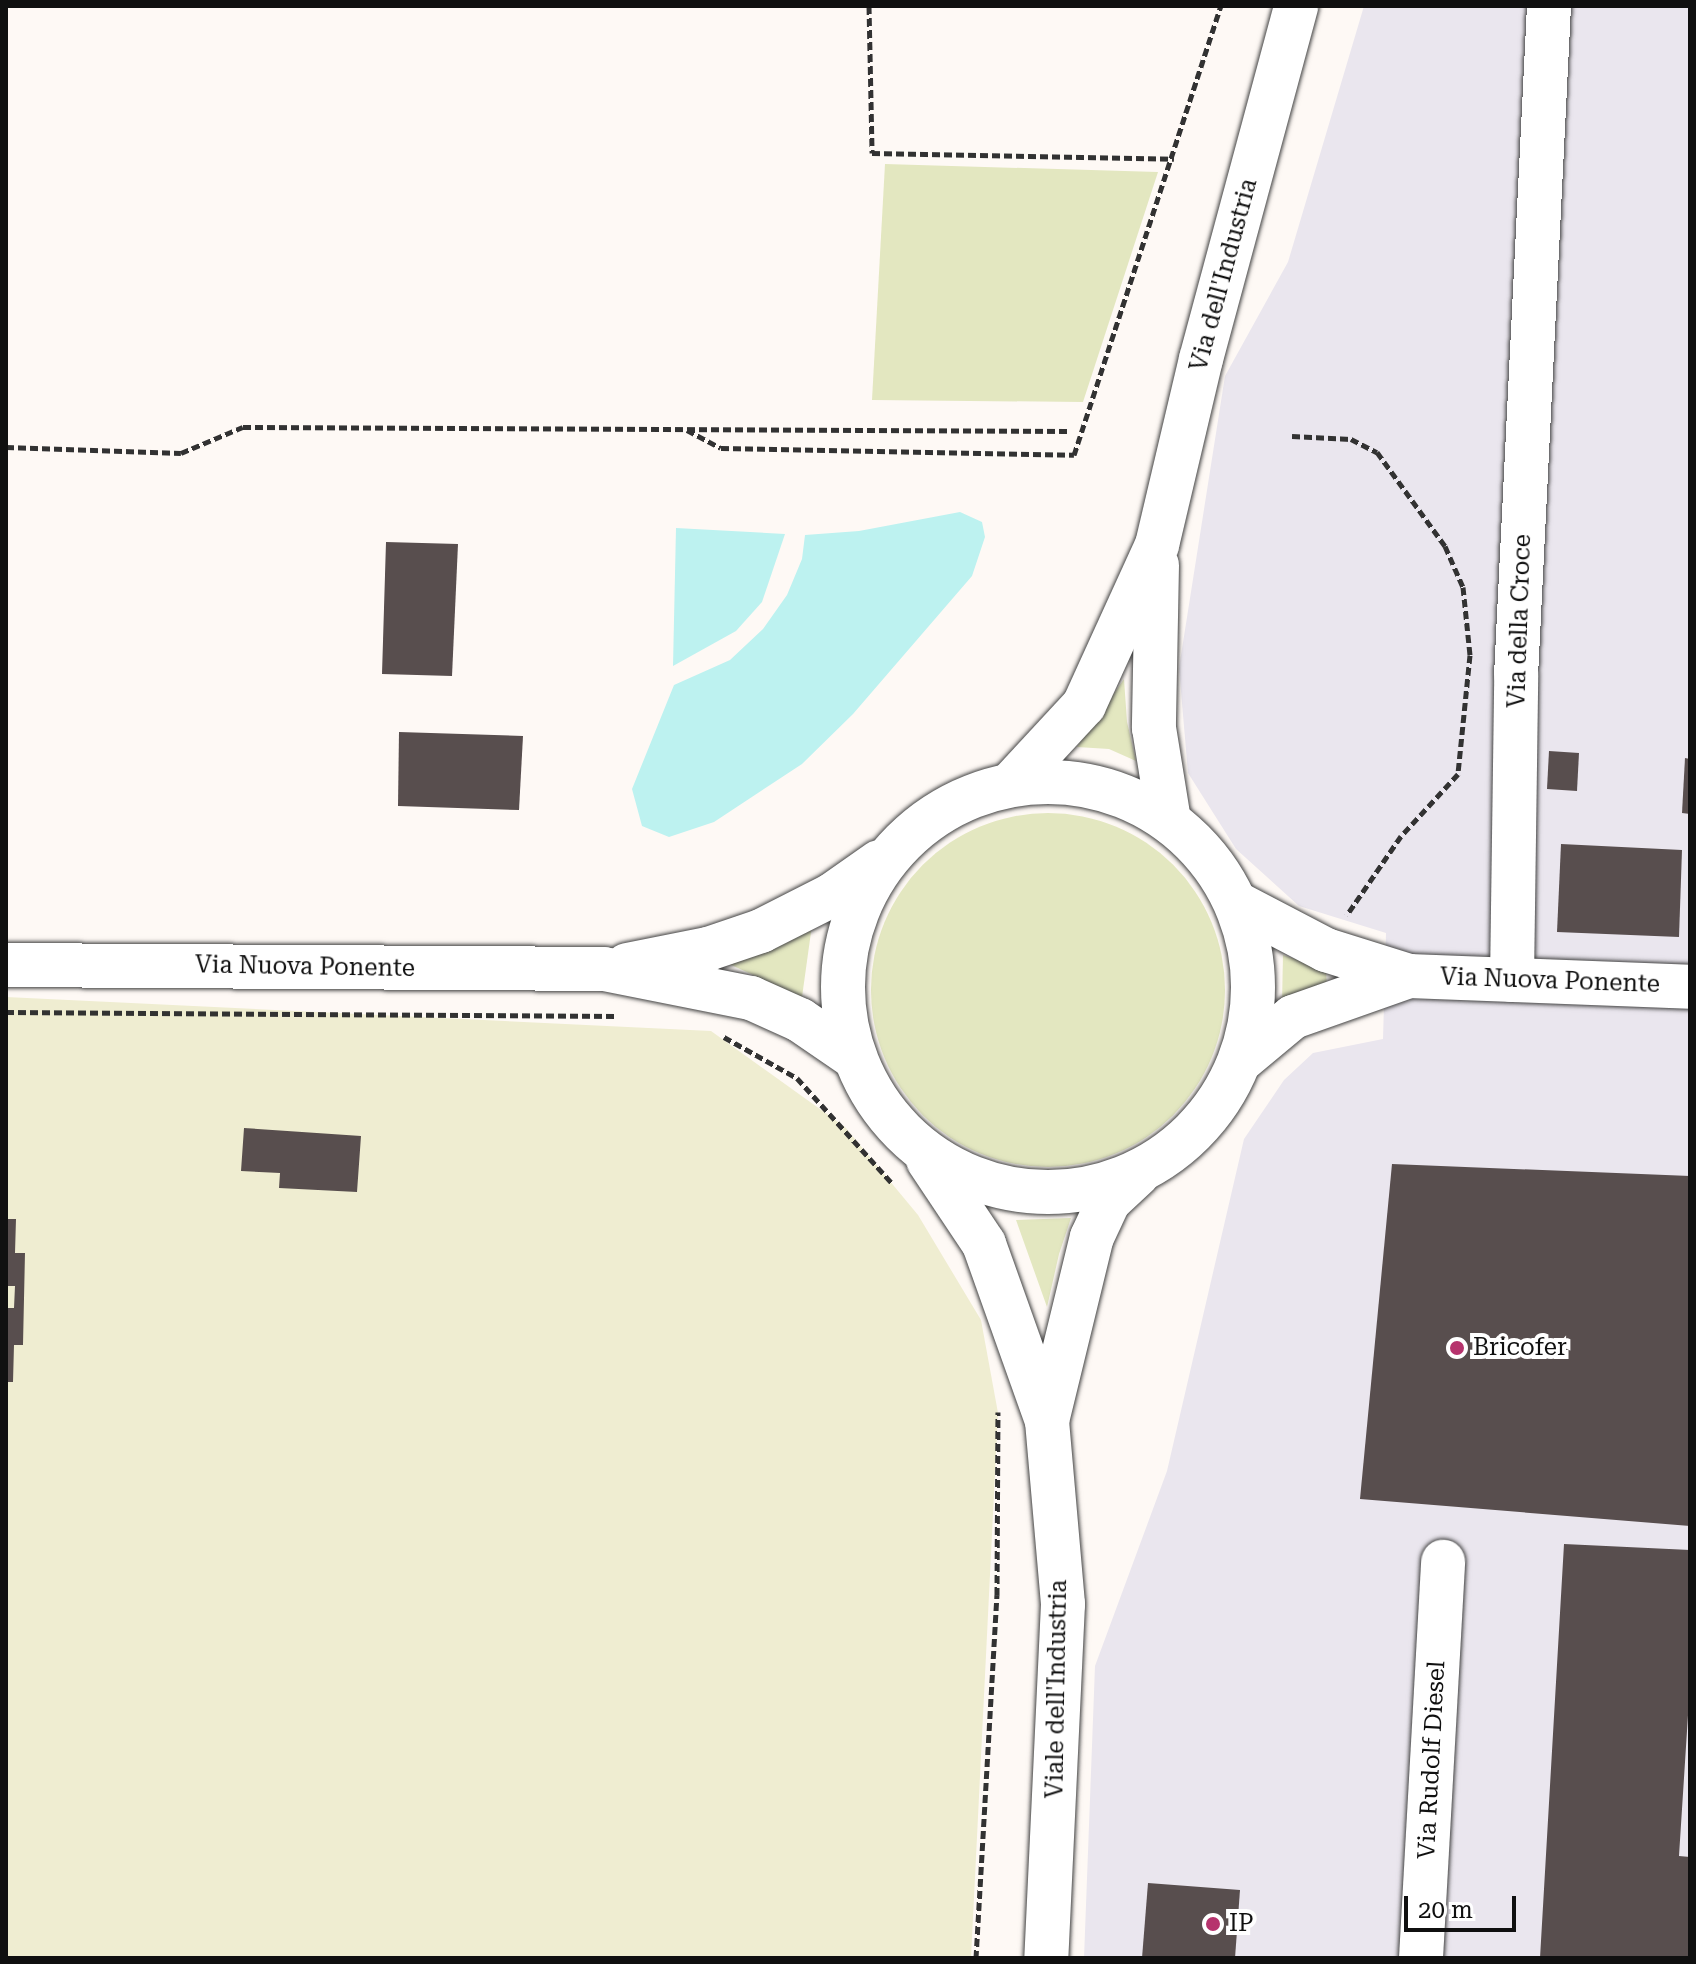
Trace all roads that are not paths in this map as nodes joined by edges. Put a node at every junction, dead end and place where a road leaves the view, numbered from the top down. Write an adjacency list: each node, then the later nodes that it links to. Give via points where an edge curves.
1 (1296, 6): 3 (street, Via dell'Industria)
2 (1549, 6): 11 (street, Via della Croce, via 1516,676)
3 (1157, 545): 4 (street, Via dell'Industria, via 1084,705); 5 (street, Via dell'Industria, via 1154,728)
4 (1010, 785): 5 (street, via 1094,787 1133,800); 6 (street, Via Nuova Ponente, via 947,808)
5 (1169, 821): 7 (street, via 1204,854)
6 (894, 851): 9 (street, Via Nuova Ponente, via 832,895 761,931 708,949); 13 (street, via 856,913 846,949 842,985)
7 (1236, 903): 10 (street, Via Nuova Ponente, via 1326,950); 14 (street, via 1249,941 1254,982)
8 (6, 965): 9 (street, Via Nuova Ponente)
9 (604, 969): 13 (street, Via Nuova Ponente, via 751,998 800,1020)
10 (1409, 976): 11 (street, Via Nuova Ponente); 14 (street, Via Nuova Ponente, via 1293,1017)
11 (1512, 980): 12 (street, Via Nuova Ponente)
12 (1690, 987)
13 (854, 1057): 15 (street, via 879,1105)
14 (1240, 1061): 16 (street, via 1217,1104 1185,1141)
15 (916, 1146): 16 (street, via 968,1177 1027,1191 1088,1189); 17 (street, Viale dell'Industria, via 954,1192 984,1244)
16 (1145, 1168): 17 (street, Viale dell'Industria, via 1109,1201 1092,1237)
17 (1047, 1421): 19 (street, Viale dell'Industria, via 1063,1604)
18 (1443, 1562): 20 (street, Via Rudolf Diesel)
19 (1046, 1958)
20 (1421, 1958)

